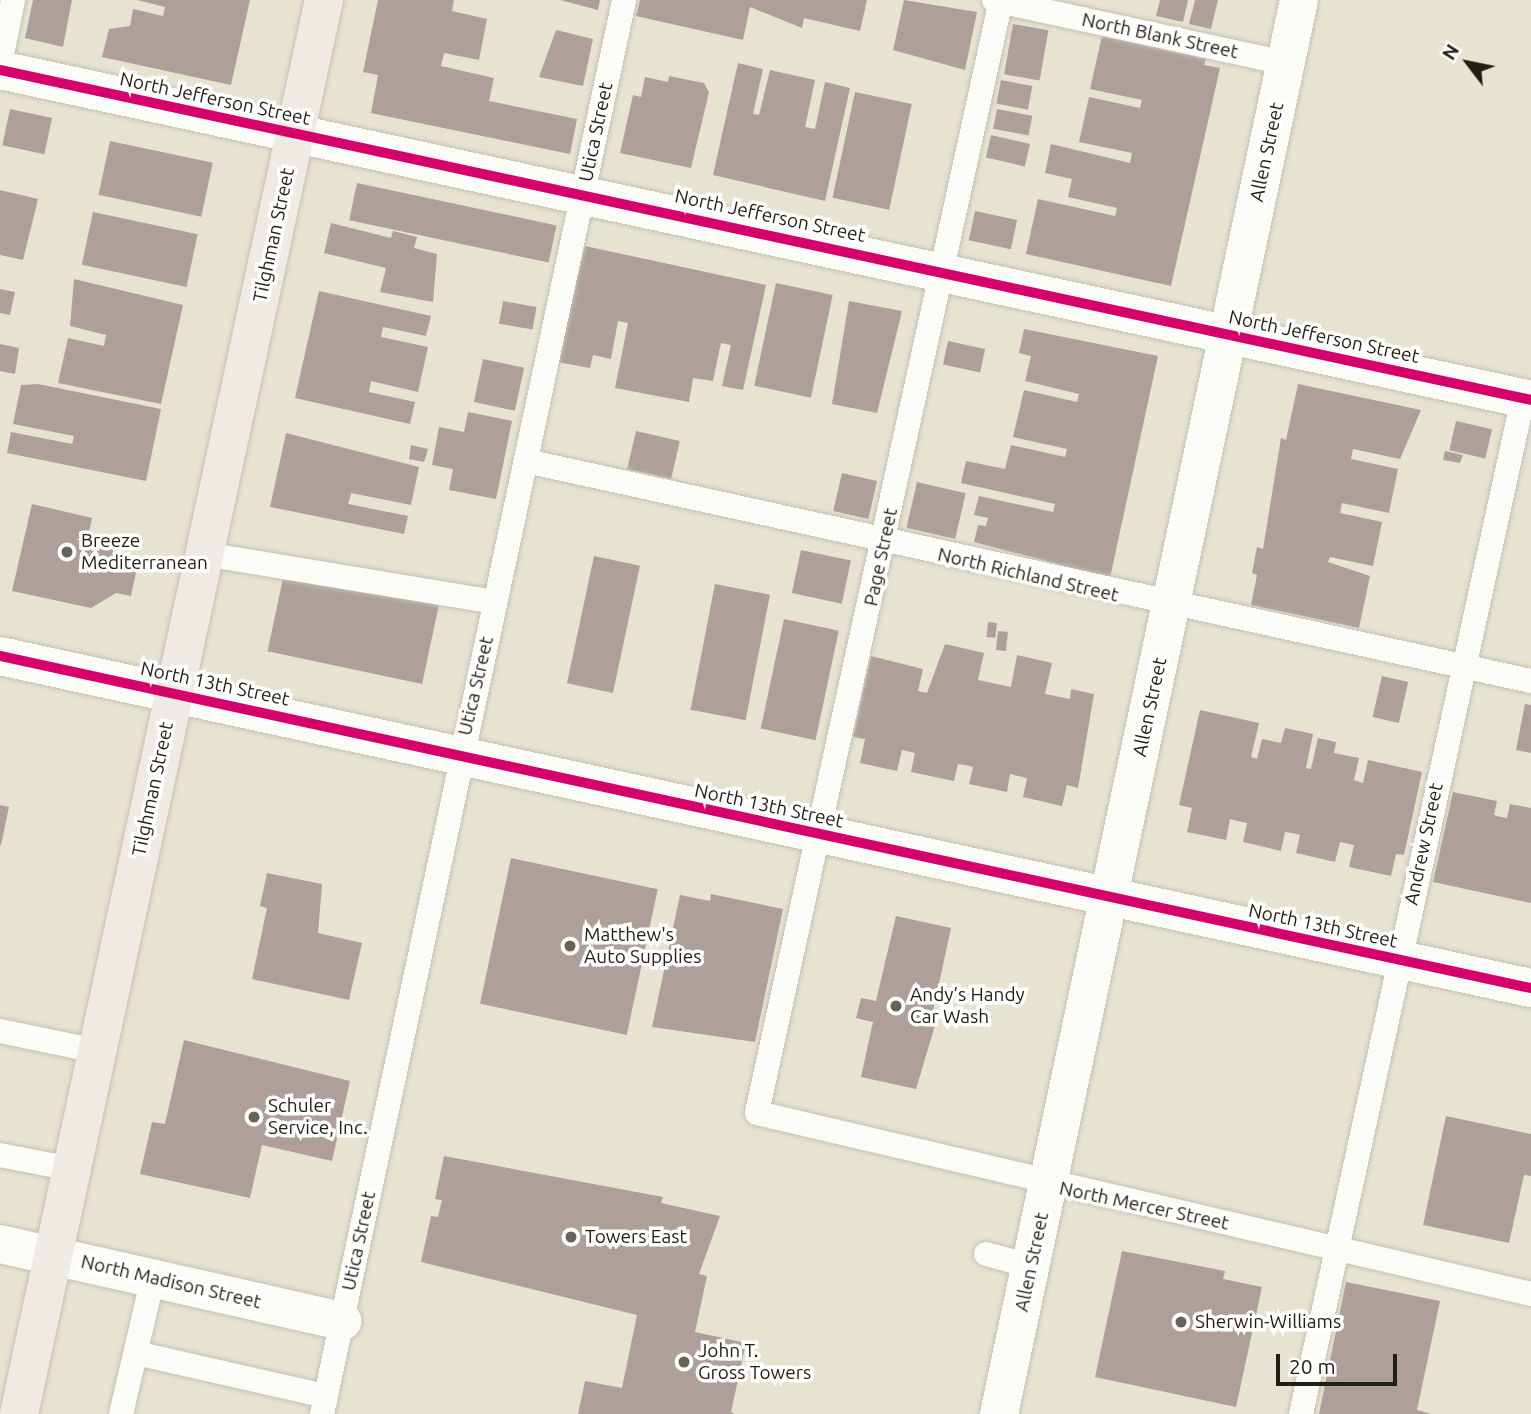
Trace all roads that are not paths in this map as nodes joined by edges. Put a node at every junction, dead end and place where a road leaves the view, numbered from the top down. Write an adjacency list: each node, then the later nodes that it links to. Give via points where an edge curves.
1 (13, 0): 7 (lane)
2 (324, 0): 9 (main road, Tilghman Street)
3 (624, 0): 10 (lane, Utica Street)
4 (999, 0): 6 (lane, North Blank Street); 11 (lane, Page Street)
5 (1299, 0): 6 (street, Allen Street)
6 (1286, 63): 12 (street, Allen Street)
7 (0, 64)
8 (0, 70): 9 (street, North Jefferson Street)
9 (296, 135): 10 (street, North Jefferson Street); 16 (main road, Tilghman Street)
10 (583, 194): 11 (street, North Jefferson Street); 14 (lane, Utica Street)
11 (943, 272): 12 (street, North Jefferson Street); 15 (lane, Page Street)
12 (1229, 334): 13 (street, North Jefferson Street); 18 (street, Allen Street)
13 (1527, 399): 20 (lane, Andrew Street)
14 (526, 461): 15 (lane, North Richland Street); 17 (lane, Utica Street)
15 (884, 542): 18 (lane, North Richland Street); 24 (lane, Page Street)
16 (205, 554): 17 (lane); 22 (main road, Tilghman Street)
17 (495, 602): 23 (lane, Utica Street)
18 (1171, 607): 20 (lane, North Richland Street); 25 (street, Allen Street)
19 (0, 656): 22 (street, North 13th Street)
20 (1462, 667): 21 (lane, North Richland Street); 26 (lane, Andrew Street)
21 (1531, 681)
22 (174, 693): 23 (street, North 13th Street); 29 (main road, Tilghman Street)
23 (460, 756): 24 (street, North 13th Street); 41 (lane, Utica Street)
24 (821, 835): 25 (street, North 13th Street); 30 (lane, Page Street)
25 (1109, 898): 26 (street, North 13th Street); 33 (street, Allen Street)
26 (1399, 960): 27 (street, North 13th Street); 35 (lane, Andrew Street)
27 (1531, 988)
28 (0, 1031): 29 (lane)
29 (97, 1051): 32 (main road, Tilghman Street)
30 (757, 1113): 33 (lane, North Mercer Street)
31 (0, 1155): 32 (lane)
32 (72, 1169): 37 (main road, Tilghman Street)
33 (1048, 1185): 35 (lane, North Mercer Street); 38 (street, Allen Street)
34 (0, 1244): 37 (street, North Madison Street)
35 (1338, 1247): 40 (lane, North Mercer Street); 47 (lane, Andrew Street)
36 (986, 1254): 38 (lane)
37 (53, 1256): 39 (street, North Madison Street); 44 (main road, Tilghman Street)
38 (1031, 1266): 46 (street, Allen Street)
39 (153, 1278): 41 (street, North Madison Street); 42 (lane)
40 (1531, 1293)
41 (342, 1321): 43 (lane, Utica Street)
42 (136, 1353): 43 (lane); 45 (lane)
43 (324, 1405)
44 (19, 1414)
45 (121, 1414)
46 (999, 1414)
47 (1301, 1414)

